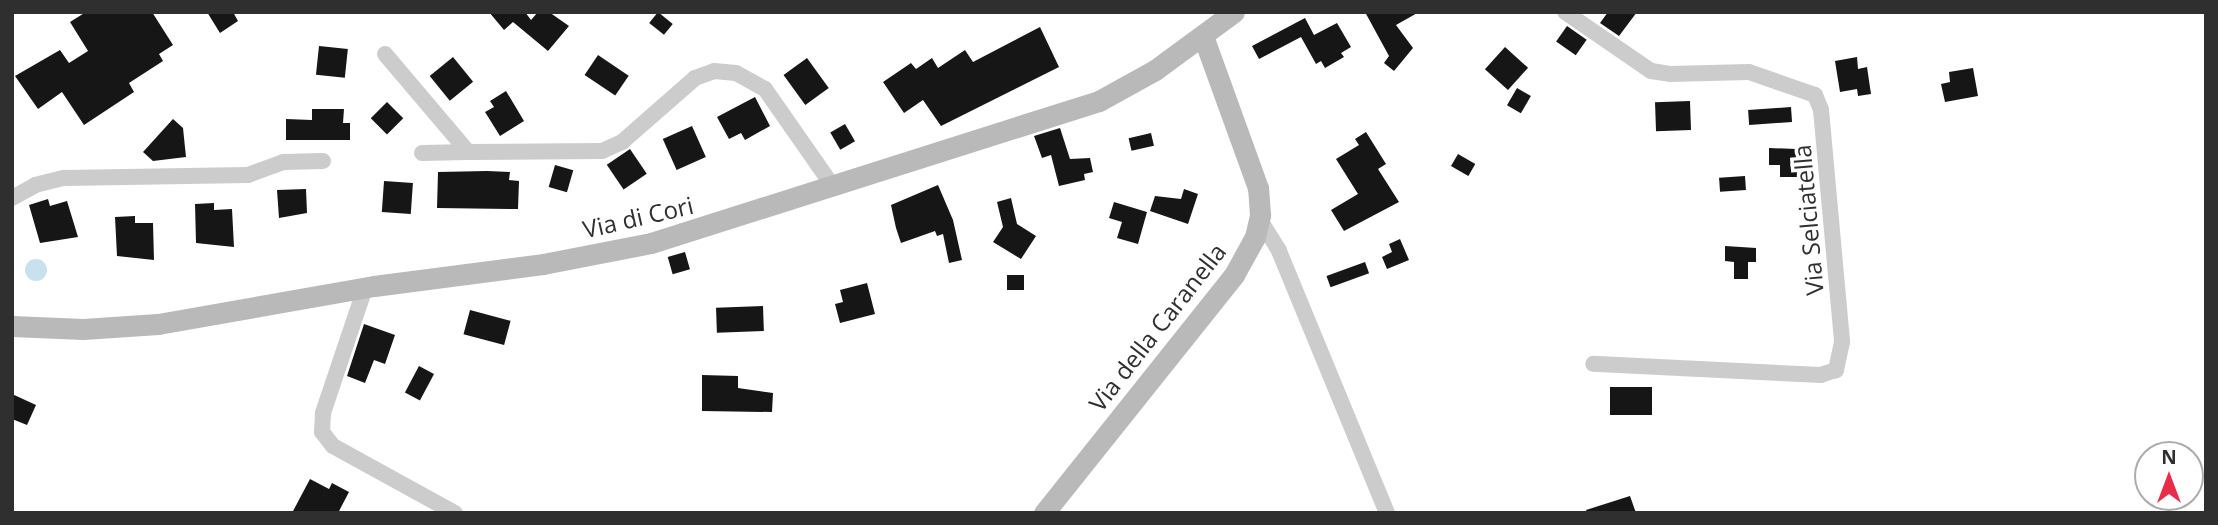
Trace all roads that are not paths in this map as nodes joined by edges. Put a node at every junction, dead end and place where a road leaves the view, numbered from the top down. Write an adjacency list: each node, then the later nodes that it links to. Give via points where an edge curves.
1 (1234, 12): 3 (main road, Via di Cori)
2 (1565, 12): 13 (street, Via Selciatella, via 1651,71 1671,75 1749,72 1815,95 1821,110 1842,342 1838,367 1821,375)
3 (1203, 36): 8 (main road, Via di Cori, via 1099,101); 10 (main road, Via della Caranella, via 1256,180)
4 (385, 54): 5 (street)
5 (468, 152): 6 (street); 8 (street, via 602,151 622,142 688,82 707,72 725,70 748,77 765,89)
6 (422, 153)
7 (323, 161): 9 (street, via 283,162 244,176 64,178 35,185)
8 (834, 188): 11 (main road, Via di Cori, via 623,249)
9 (12, 198)
10 (1260, 220): 15 (main road, Via della Caranella, via 1238,270); 16 (street, via 1279,251)
11 (365, 288): 12 (main road, Via di Cori, via 134,327); 14 (street, via 323,413 322,432 333,446)
12 (12, 326)
13 (1593, 363)
14 (455, 513)
15 (1044, 513)
16 (1387, 513)

